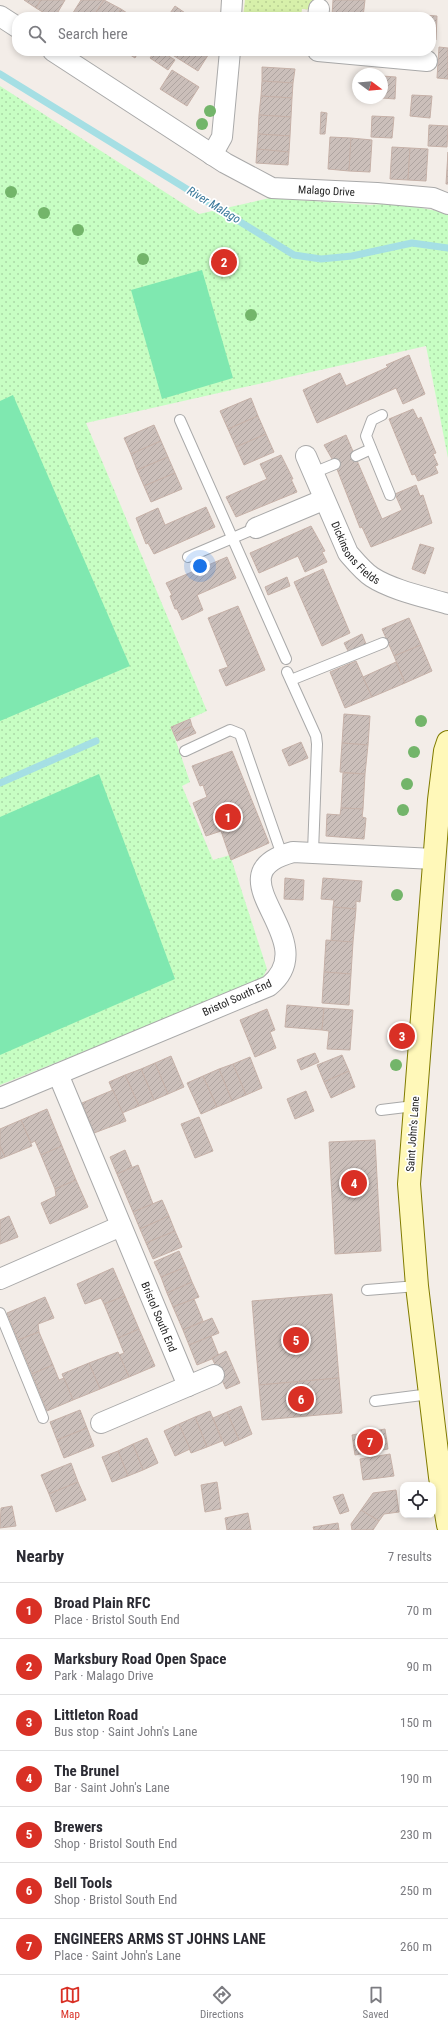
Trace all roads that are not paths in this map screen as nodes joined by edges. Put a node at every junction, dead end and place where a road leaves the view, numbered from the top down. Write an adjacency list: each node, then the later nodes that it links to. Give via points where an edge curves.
1 (232, 0): 2 (street)
2 (232, 12)
3 (0, 16): 4 (street)
4 (12, 24)
5 (61, 56): 9 (street, Malago Drive)
6 (230, 56): 9 (street, via 222,136)
7 (372, 56): 8 (street)
8 (427, 61)
9 (212, 155): 10 (street, Malago Drive, via 272,188 384,193 433,198)
10 (448, 204)
11 (382, 415): 13 (lane, via 372,420 366,436)
12 (180, 420): 20 (lane)
13 (371, 449): 14 (lane); 17 (lane)
14 (356, 456)
15 (309, 464): 16 (lane); 18 (street, Dickinsons Fields)
16 (335, 464)
17 (390, 495)
18 (324, 500): 19 (street); 22 (street, Dickinsons Fields, via 348,553 372,577)
19 (256, 528): 20 (lane)
20 (233, 539): 21 (lane); 24 (lane)
21 (188, 557)
22 (448, 604)
23 (383, 643): 27 (lane, via 289,676 316,736)
24 (286, 659)
25 (448, 742): 29 (main road, Saint John's Lane, via 439,800)
26 (185, 750): 28 (lane, via 230,730 240,734)
27 (312, 852): 28 (street, Bristol South End); 29 (street, Bristol South End)
28 (282, 855): 30 (street, Bristol South End, via 272,859 264,868 260,879 262,892 284,938 282,969 276,981)
29 (434, 859): 32 (main road, Saint John's Lane)
30 (58, 1074): 31 (street, Bristol South End); 34 (street, Bristol South End)
31 (0, 1098)
32 (414, 1106): 33 (lane); 36 (main road, Saint John's Lane, via 410,1184)
33 (381, 1110)
34 (121, 1226): 35 (street); 40 (street, Bristol South End)
35 (0, 1279)
36 (417, 1286): 37 (lane); 41 (main road, Saint John's Lane)
37 (367, 1290)
38 (0, 1313): 43 (lane)
39 (214, 1375): 40 (street)
40 (188, 1386): 44 (street)
41 (430, 1394): 42 (lane); 45 (main road, Saint John's Lane)
42 (375, 1401)
43 (43, 1418)
44 (101, 1423)
45 (448, 1525)

